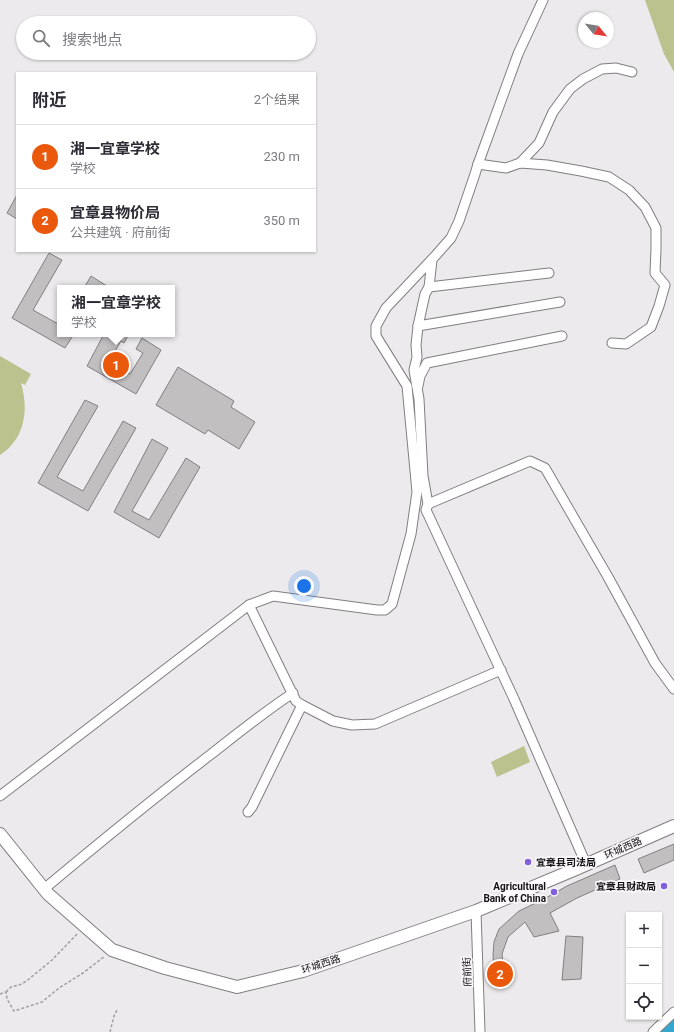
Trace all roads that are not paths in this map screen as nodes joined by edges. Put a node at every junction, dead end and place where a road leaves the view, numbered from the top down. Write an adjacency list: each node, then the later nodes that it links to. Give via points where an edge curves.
1 (543, 0): 4 (street, via 518,54)
2 (632, 72): 3 (street, via 616,68 602,69 570,89 552,112 538,143)
3 (520, 163): 4 (street, via 506,168); 11 (street, via 609,177 629,190 645,206 656,228 655,273 665,285 651,327 626,344)
4 (478, 164): 5 (street, via 451,238)
5 (432, 260): 7 (street); 14 (street, via 386,308 376,326 376,336 407,386 417,492 411,534 392,604 385,610 377,610 273,596)
6 (549, 273): 7 (street)
7 (429, 287): 9 (street)
8 (560, 302): 9 (street)
9 (418, 326): 12 (street, via 414,370)
10 (562, 336): 12 (street, via 427,363 420,376)
11 (612, 343)
12 (417, 391): 13 (street, via 423,476)
13 (428, 504): 15 (street, via 426,510); 16 (street, via 530,461 545,468 655,664)
14 (249, 605): 17 (street); 19 (street)
15 (501, 670): 18 (street, via 376,724 352,725 333,721); 23 (street)
16 (674, 689)
17 (292, 693): 18 (street, via 296,701); 24 (street, via 142,808)
18 (302, 705): 20 (street)
19 (0, 796)
20 (248, 812)
21 (674, 826): 23 (main road, 环城西路)
22 (0, 834): 24 (main road, 环城西路)
23 (586, 864): 25 (main road, 环城西路)
24 (44, 889): 25 (main road, 环城西路, via 112,950 237,987 304,971)
25 (476, 911): 27 (street, 府前街)
26 (674, 1012): 28 (street)
27 (480, 1032)
28 (653, 1032)

